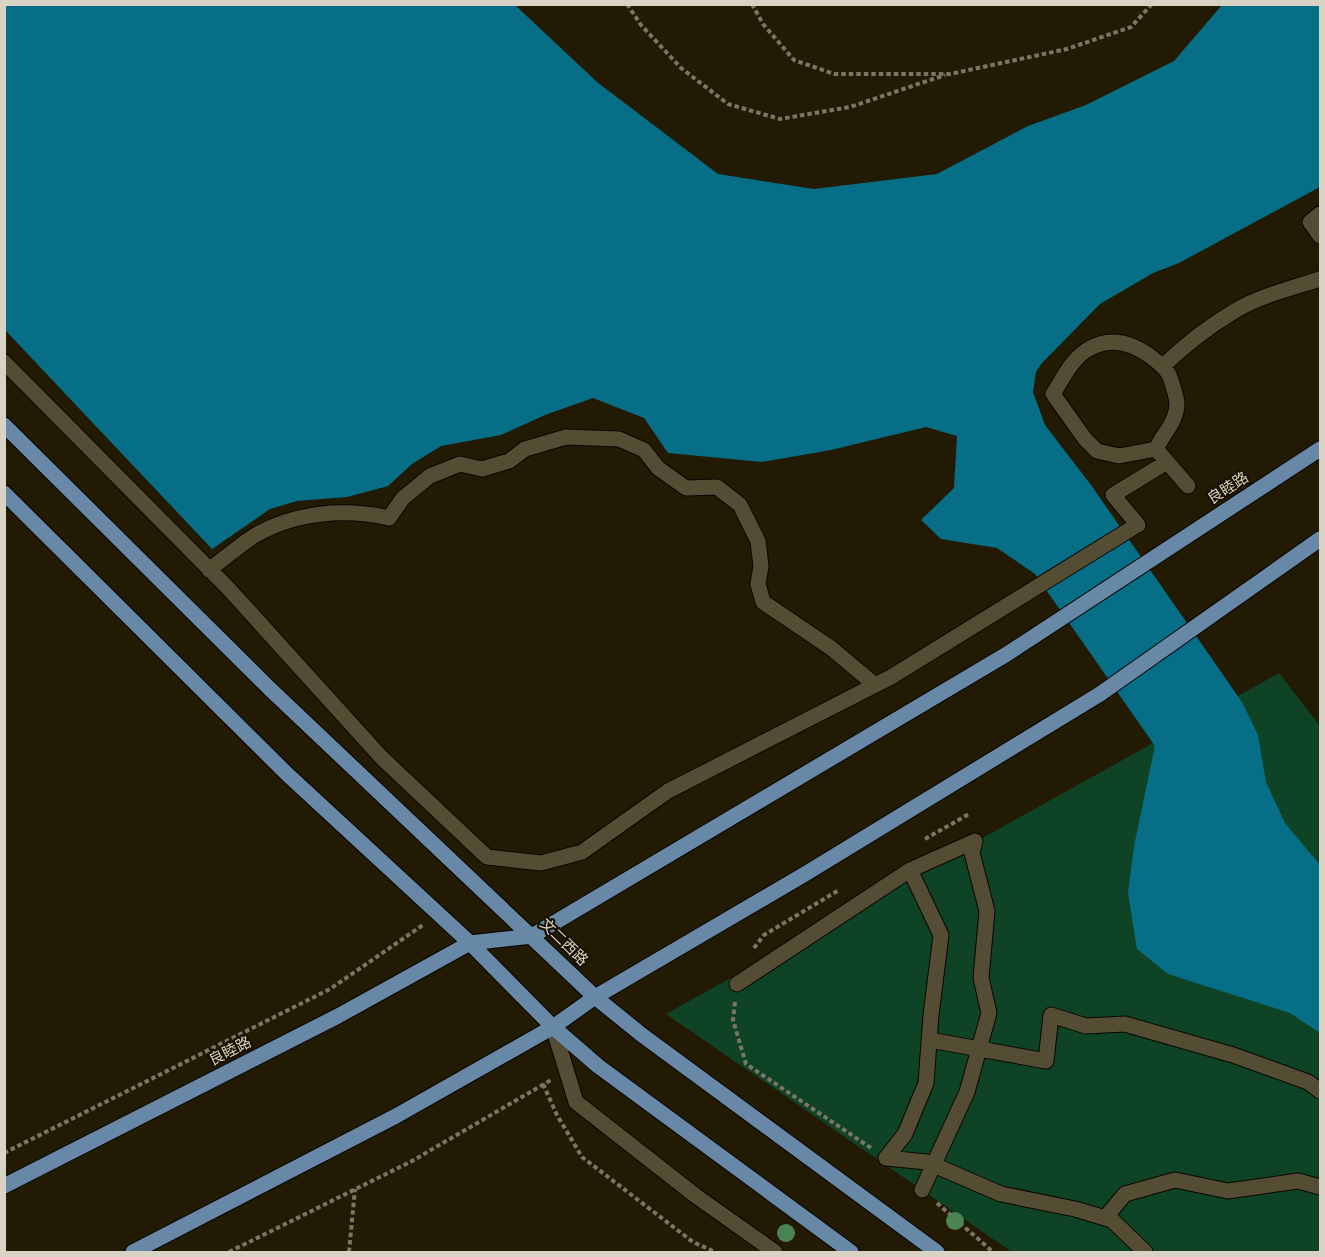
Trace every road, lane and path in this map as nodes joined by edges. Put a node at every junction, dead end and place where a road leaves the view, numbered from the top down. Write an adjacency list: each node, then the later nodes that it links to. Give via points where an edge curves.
1 (627, 4): 4 (path, via 681,68 728,104 780,119 850,107)
2 (752, 4): 4 (path, via 763,24 794,60 824,71)
3 (1152, 4): 4 (path, via 1131,27 1078,45)
4 (950, 74)
5 (1320, 214): 6 (lane, via 1310,222)
6 (1320, 236)
7 (1320, 279): 9 (lane, via 1234,311)
8 (4, 362): 17 (lane)
9 (1163, 366): 12 (lane, via 1178,403 1172,423); 12 (lane, via 1141,349 1110,341 1079,356 1053,394 1097,451 1119,456)
10 (4, 425): 24 (main road, 文二西路, via 270,689)
11 (1320, 448): 24 (main road, 良睦路, via 1007,654)
12 (1156, 449): 13 (lane)
13 (1167, 462): 14 (lane); 18 (lane, via 1113,495 1136,526)
14 (1188, 486)
15 (4, 493): 23 (main road, via 287,774)
16 (1320, 539): 27 (main road, via 1100,694)
17 (209, 570): 18 (lane, via 381,757 487,857 541,863 582,852 668,791); 18 (lane, via 254,536 286,521 328,513 367,513 389,518 403,498 430,476 460,464 482,469 508,461 525,449 566,437 619,439 644,450 657,468 686,488 717,487 740,505 758,541 758,584 763,602 831,648)
18 (875, 685)
19 (969, 814): 20 (path)
20 (917, 844)
21 (909, 870): 26 (lane); 29 (lane, via 941,936); 30 (lane, via 975,841 972,853 987,911 981,978 989,1013)
22 (846, 886): 26 (path, via 764,935 748,955)
23 (438, 914): 25 (main road); 34 (path, via 330,989)
24 (532, 936): 25 (main road); 27 (main road, 文二西路)
25 (470, 943): 28 (main road); 37 (main road, 良睦路, via 338,1016)
26 (737, 984): 35 (path, via 733,1020 746,1064)
27 (595, 997): 28 (main road); 48 (main road, 文二西路)
28 (553, 1027): 31 (lane); 42 (main road, via 396,1116); 47 (main road, via 598,1066)
29 (930, 1040): 30 (lane); 35 (lane, via 926,1083 905,1134)
30 (979, 1049): 33 (lane, via 1046,1062 1051,1015 1086,1026 1125,1024 1233,1055 1308,1082); 36 (lane, via 967,1092)
31 (566, 1071): 32 (path); 46 (lane, via 576,1102)
32 (543, 1084): 39 (path, via 412,1161); 45 (path, via 582,1157 693,1242)
33 (1320, 1091)
34 (4, 1153)
35 (886, 1158): 36 (lane)
36 (934, 1165): 40 (lane); 41 (lane, via 1001,1194)
37 (4, 1186)
38 (1320, 1187): 41 (lane, via 1298,1181 1228,1191 1175,1180 1125,1194)
39 (355, 1189): 43 (path); 44 (path)
40 (922, 1190): 49 (path)
41 (1105, 1218): 50 (lane, via 1112,1220)
42 (133, 1252)
43 (229, 1252)
44 (349, 1252)
45 (715, 1252)
46 (775, 1252)
47 (851, 1252)
48 (937, 1252)
49 (993, 1252)
50 (1145, 1252)

